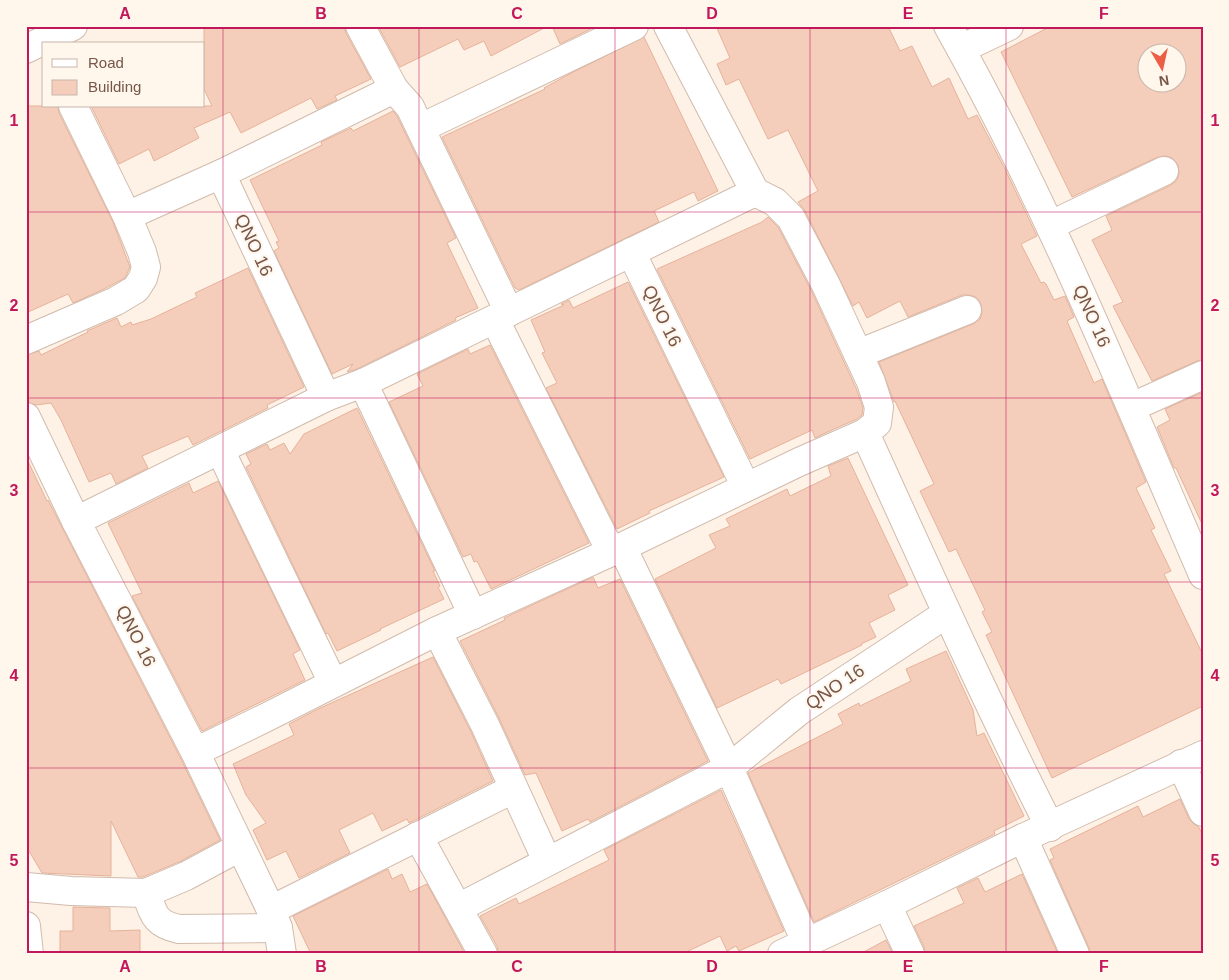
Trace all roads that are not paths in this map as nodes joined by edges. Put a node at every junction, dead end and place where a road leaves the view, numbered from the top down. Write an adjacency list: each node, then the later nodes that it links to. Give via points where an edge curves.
1 (73, 26): 7 (street)
2 (360, 26): 8 (street)
3 (634, 26): 10 (street)
4 (668, 26): 13 (street)
5 (1009, 26): 6 (street, QNO 16)
6 (954, 38): 15 (street, QNO 16)
7 (44, 42)
8 (394, 89): 10 (street, via 410,107); 12 (street)
9 (74, 108): 14 (street)
10 (420, 128): 18 (street)
11 (1164, 171): 15 (street)
12 (221, 174): 14 (street); 23 (street, QNO 16)
13 (755, 192): 16 (street); 20 (street, via 775,202 791,218)
14 (127, 216): 19 (street, via 146,267 136,289)
15 (1051, 225): 24 (street, QNO 16)
16 (631, 252): 18 (street); 28 (street, QNO 16)
17 (968, 310): 20 (street)
18 (502, 316): 22 (street); 30 (street)
19 (26, 340)
20 (858, 354): 26 (street, via 879,407 877,423)
21 (1203, 374): 24 (street)
22 (363, 383): 23 (street); 32 (street)
23 (326, 397): 27 (street)
24 (1132, 407): 31 (street, QNO 16)
25 (26, 417): 29 (street, QNO 16)
26 (865, 433): 28 (street); 33 (street)
27 (220, 450): 29 (street); 35 (street)
28 (746, 487): 30 (street)
29 (76, 521): 36 (street, QNO 16)
30 (617, 550): 32 (street); 38 (street)
31 (1202, 571)
32 (473, 614): 34 (street)
33 (946, 614): 38 (street, QNO 16, via 798,710); 41 (street)
34 (437, 631): 35 (street); 39 (street)
35 (333, 683): 36 (street)
36 (195, 752): 44 (street, QNO 16)
37 (1192, 760): 40 (street); 41 (street)
38 (729, 768): 45 (street, QNO 16); 52 (street)
39 (513, 789): 42 (street); 45 (street)
40 (1203, 812)
41 (1050, 827): 43 (street)
42 (418, 836): 49 (street); 51 (street)
43 (1023, 838): 48 (street); 56 (street)
44 (240, 847): 47 (street); 51 (street, QNO 16)
45 (546, 862): 49 (street, QNO 16)
46 (26, 887): 47 (street)
47 (146, 893): 51 (street, via 153,912 164,926)
48 (887, 906): 52 (street); 55 (street)
49 (458, 908): 54 (street)
50 (26, 926): 53 (street)
51 (277, 931)
52 (794, 948)
53 (29, 954)
54 (483, 954)
55 (910, 954)
56 (1075, 954)

